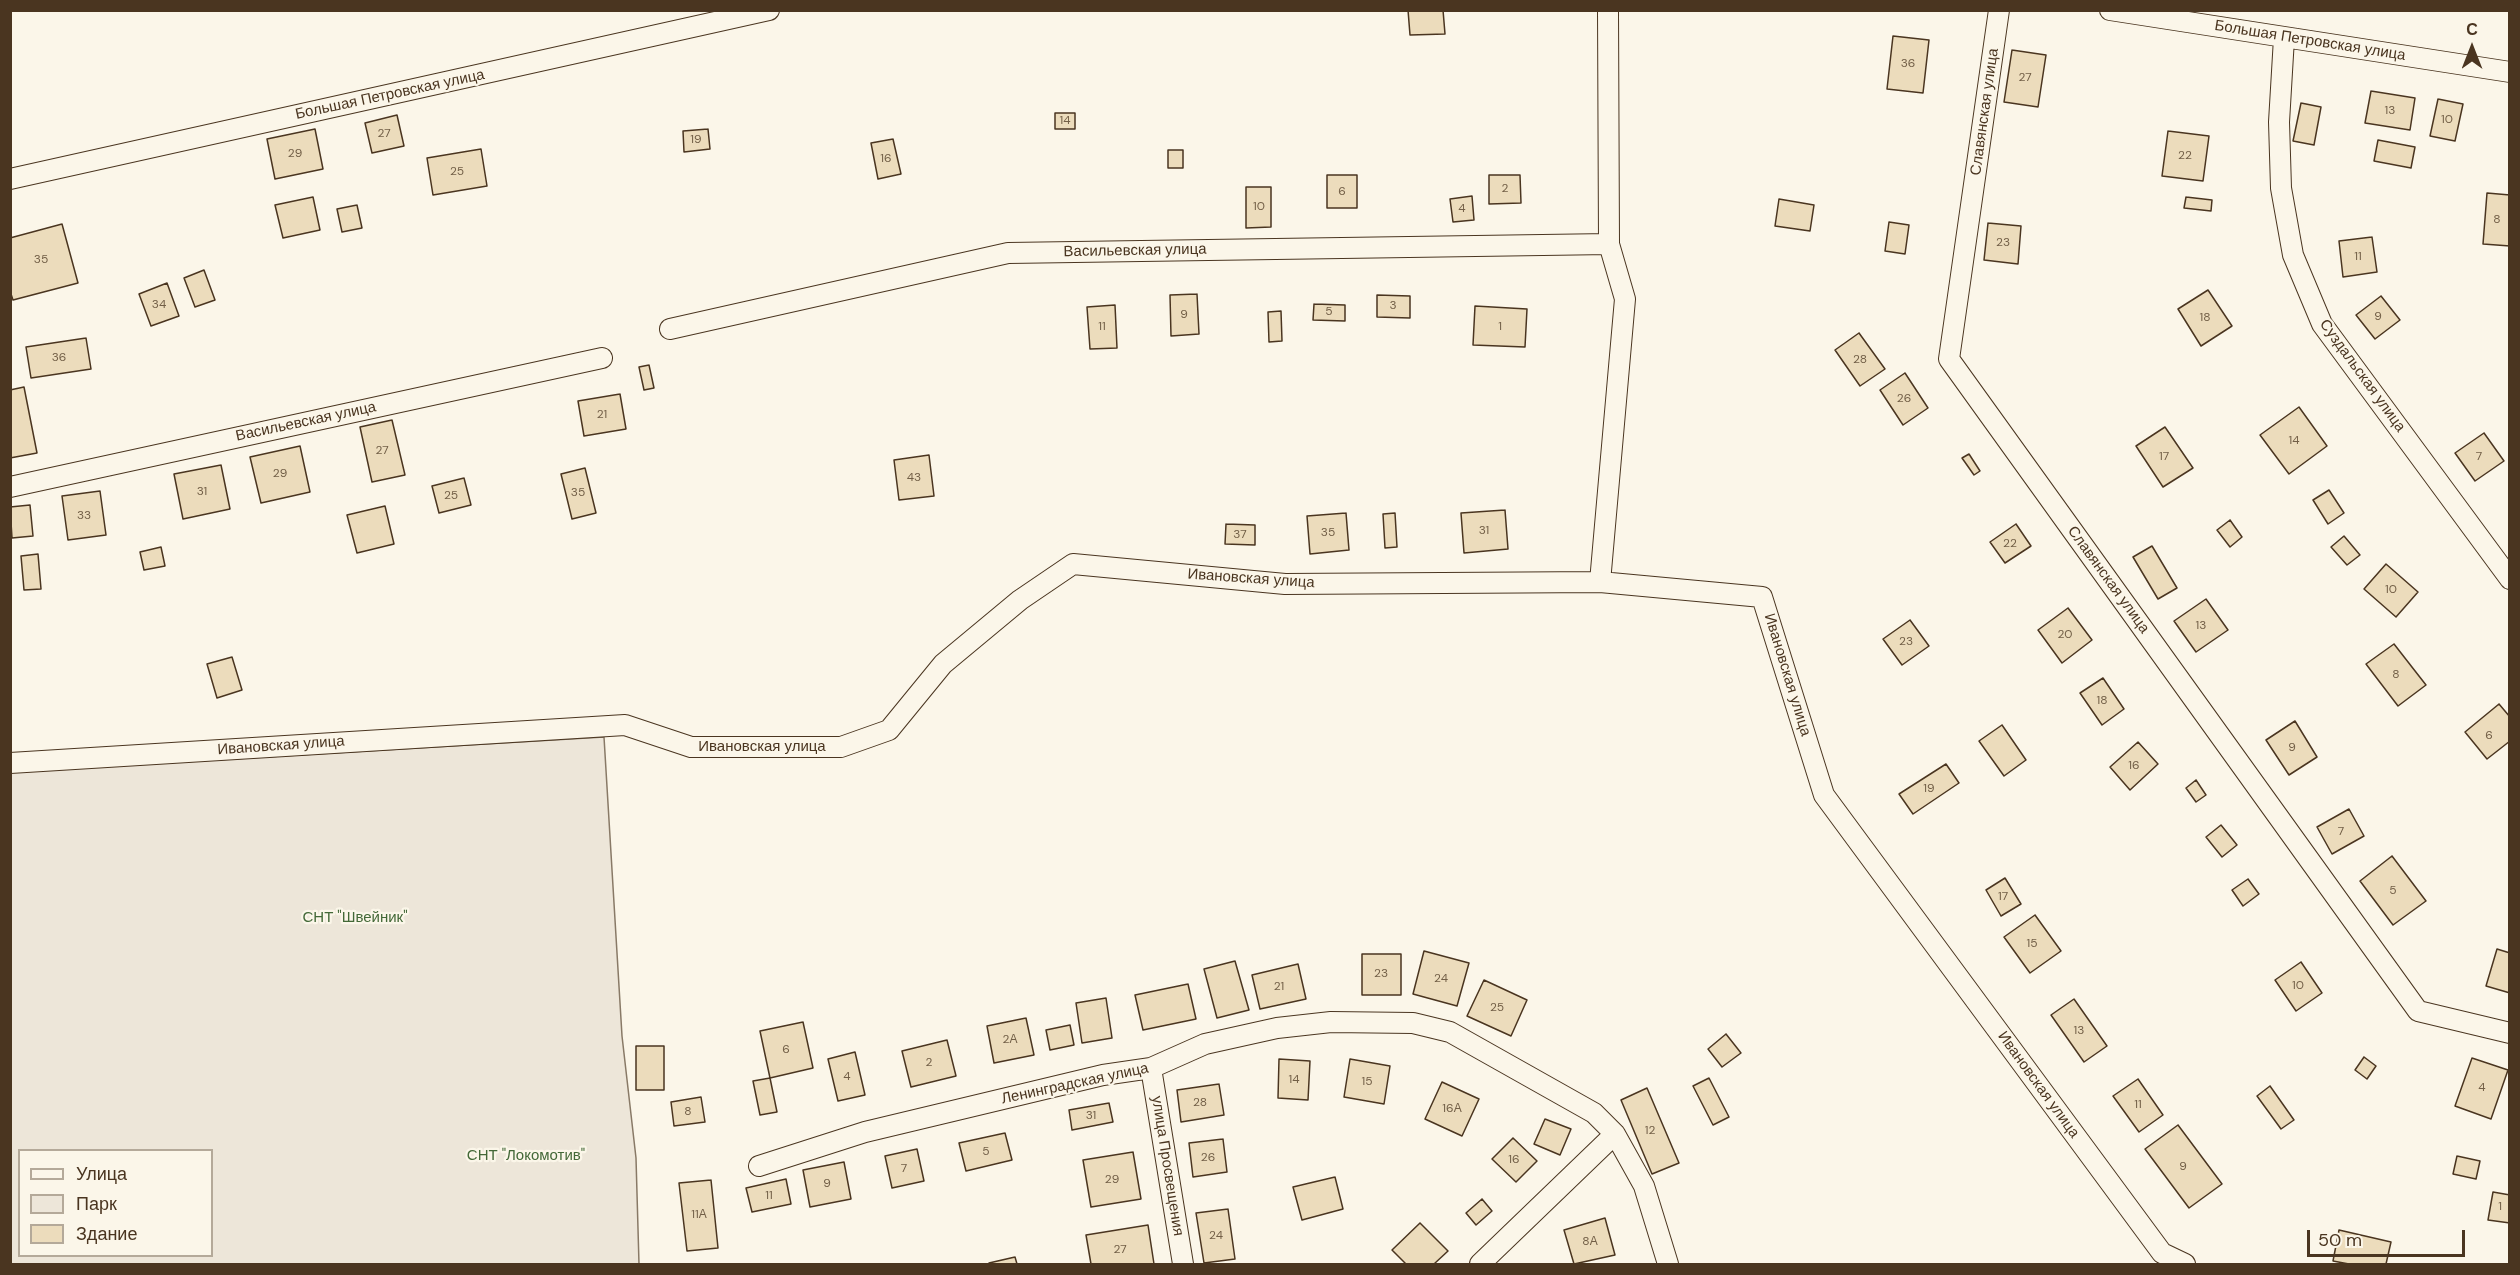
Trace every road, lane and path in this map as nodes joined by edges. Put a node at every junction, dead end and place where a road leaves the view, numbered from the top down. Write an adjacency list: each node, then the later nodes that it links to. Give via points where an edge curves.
1 (769, 10): 7 (street, Большая Петровская улица)
2 (1608, 10): 8 (street)
3 (1999, 10): 15 (street, Славянская улица, via 1949,359 2418,1011)
4 (2110, 10): 5 (street, Большая Петровская улица)
5 (2284, 38): 6 (street, Большая Петровская улица); 12 (street, Суздальская улица, via 2281,189 2293,255 2322,324)
6 (2510, 72)
7 (10, 178)
8 (1609, 244): 9 (street, Васильевская улица, via 1008,253); 13 (street, via 1625,299)
9 (670, 329)
10 (602, 358): 11 (street, Васильевская улица)
11 (10, 487)
12 (2510, 579)
13 (1600, 582): 14 (street, Ивановская улица, via 1285,584 1073,564 1020,600 943,664 889,730 841,747 692,747 625,724); 22 (street, Ивановская улица, via 1762,597 1824,795 2162,1252)
14 (10, 763)
15 (2510, 1033)
16 (1151, 1068): 17 (street, Ленинградская улица, via 1205,1044 1277,1028 1331,1022 1413,1023 1450,1032 1594,1113); 18 (street, Ленинградская улица, via 1103,1075 865,1132); 19 (street, улица Просвещения)
17 (1615, 1134): 20 (street); 21 (street, Ленинградская улица, via 1644,1186)
18 (759, 1166)
19 (1183, 1264)
20 (1480, 1264)
21 (1668, 1264)
22 (2185, 1264)

